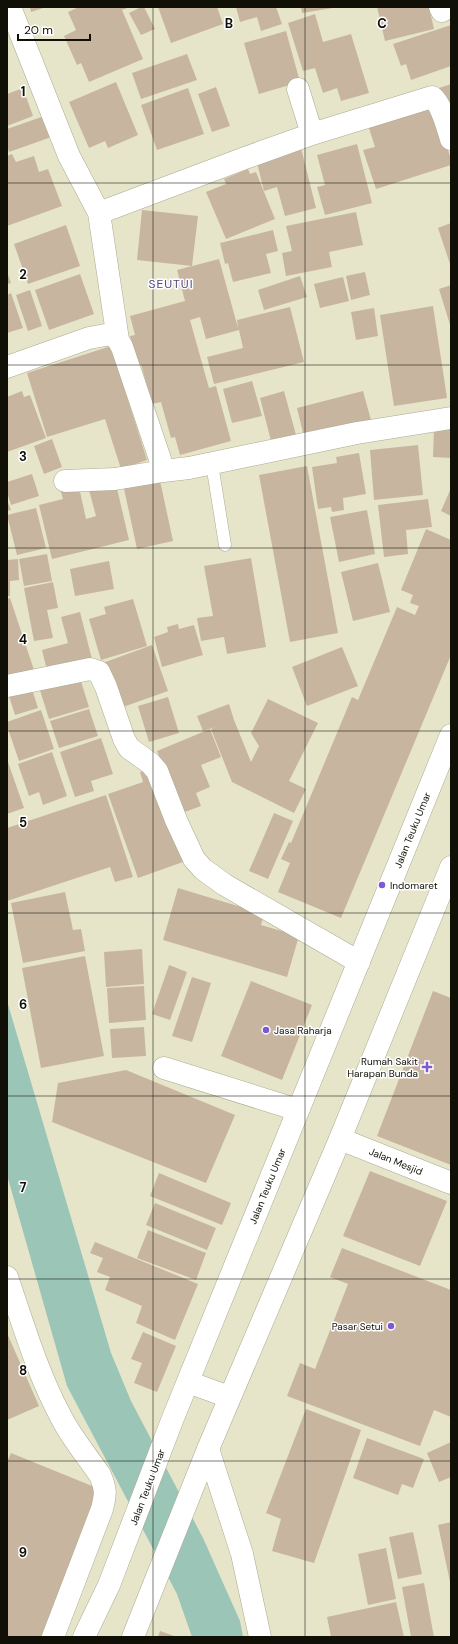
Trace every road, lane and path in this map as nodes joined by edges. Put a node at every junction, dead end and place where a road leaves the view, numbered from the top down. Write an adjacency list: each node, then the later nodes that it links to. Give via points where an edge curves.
1 (10, 7): 5 (main road, via 69,156)
2 (298, 88): 3 (main road)
3 (312, 134): 4 (main road, via 432,97 439,105); 5 (main road)
4 (451, 139)
5 (99, 213): 6 (main road)
6 (118, 340): 7 (main road, via 111,334 89,338); 10 (main road)
7 (7, 367)
8 (451, 418): 9 (main road, via 357,433)
9 (212, 464): 10 (main road); 12 (lane)
10 (163, 471): 11 (main road, via 115,479)
11 (65, 481)
12 (225, 545)
13 (7, 686): 16 (main road, via 90,668 99,672 124,739 129,748 157,771 194,859 225,885)
14 (451, 735): 16 (main road, Jalan Teuku Umar)
15 (451, 867): 19 (main road)
16 (359, 962): 18 (main road, Jalan Teuku Umar)
17 (164, 1068): 18 (main road)
18 (298, 1110): 22 (main road, Jalan Teuku Umar)
19 (340, 1139): 20 (main road, Jalan Mesjid); 23 (main road)
20 (451, 1183)
21 (7, 1277): 25 (main road, via 49,1394 62,1419 100,1475 106,1494)
22 (188, 1382): 23 (main road); 26 (main road, Jalan Teuku Umar, via 109,1585)
23 (229, 1397): 24 (main road)
24 (204, 1458): 27 (main road); 28 (main road, via 242,1554)
25 (53, 1637)
26 (84, 1637)
27 (133, 1637)
28 (260, 1637)

